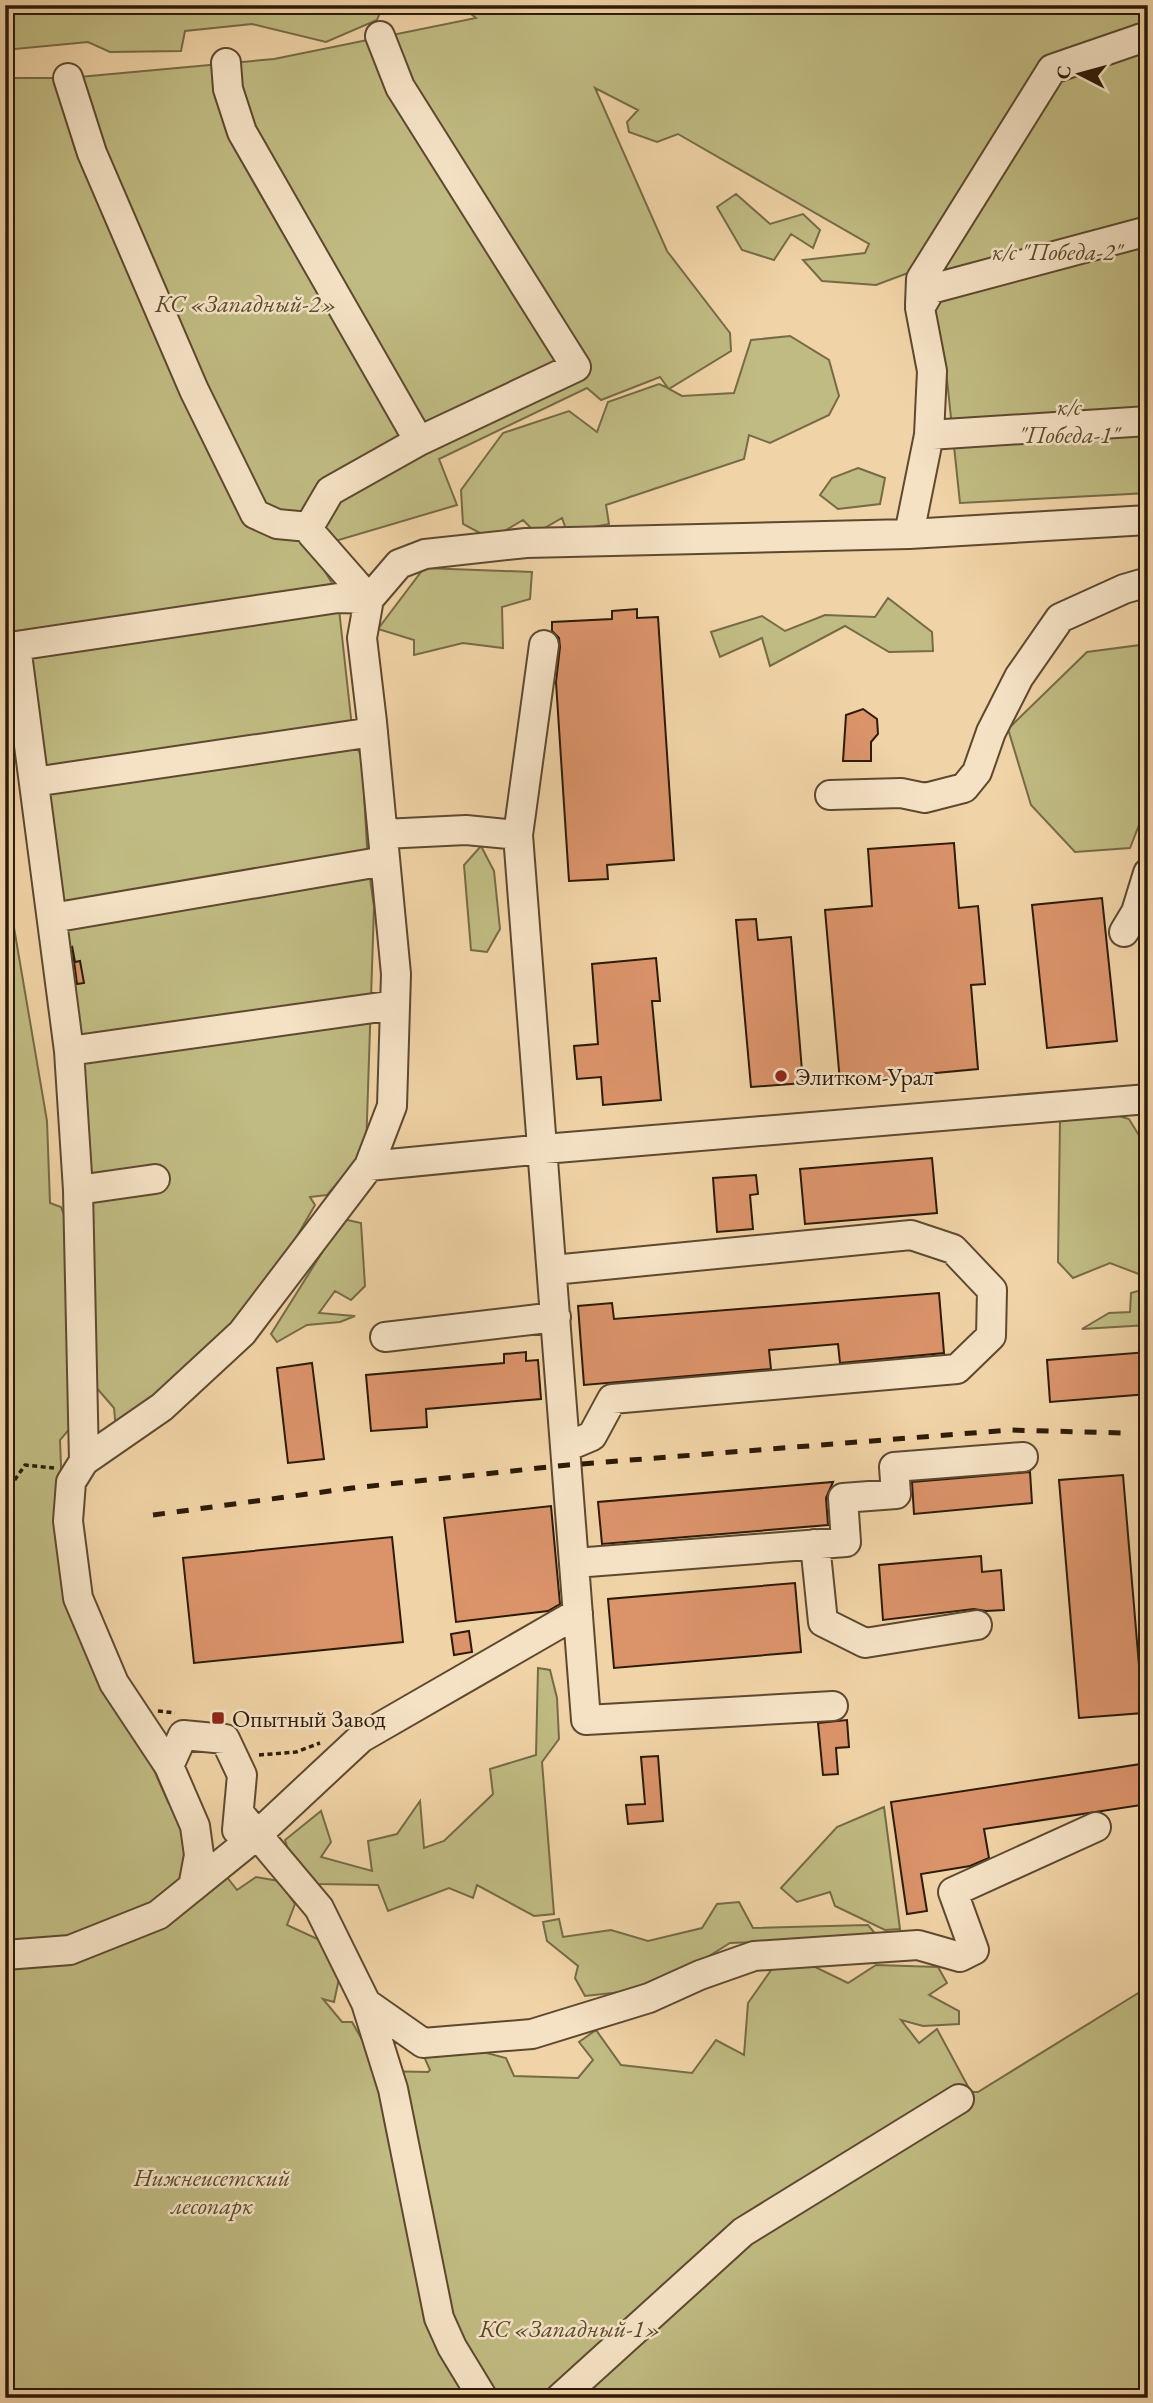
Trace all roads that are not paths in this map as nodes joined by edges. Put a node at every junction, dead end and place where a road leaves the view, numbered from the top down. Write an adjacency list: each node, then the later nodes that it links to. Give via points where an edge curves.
1 (380, 36): 9 (street, via 400,87 576,367)
2 (1148, 36): 6 (street, via 1052,69 921,279)
3 (226, 64): 9 (street, via 228,89 242,132)
4 (68, 78): 11 (street, via 97,166 194,390 255,514 277,524)
5 (1148, 231): 6 (street, via 931,289)
6 (920, 308): 8 (street, via 932,371)
7 (1148, 421): 8 (street)
8 (929, 435): 12 (street)
9 (419, 441): 11 (street, via 330,491)
10 (1148, 520): 12 (street)
11 (309, 527): 14 (street)
12 (909, 534): 14 (street, via 526,543 425,554 399,564)
13 (1148, 582): 18 (street, via 1060,618 1019,677 977,772 964,788 925,798 901,793)
14 (369, 599): 16 (street, via 362,638); 17 (street, via 338,598 16,646)
15 (544, 645): 19 (street)
16 (373, 732): 17 (street); 20 (street)
17 (34, 782): 22 (street)
18 (830, 795)
19 (518, 835): 20 (street, via 466,830); 27 (street)
20 (384, 848): 22 (street); 24 (street)
21 (1148, 873): 23 (street)
22 (52, 918): 25 (street)
23 (1125, 932)
24 (395, 1005): 25 (street); 28 (street, via 392,1106)
25 (69, 1051): 30 (street)
26 (1148, 1099): 27 (street)
27 (544, 1149): 28 (street); 31 (street)
28 (369, 1166): 36 (street, via 242,1333 162,1407)
29 (155, 1179): 30 (street)
30 (78, 1190): 36 (street)
31 (553, 1270): 32 (street); 34 (street, via 911,1235 953,1250 992,1290 991,1336 957,1369 612,1399 592,1436)
32 (556, 1317): 33 (street); 34 (street)
33 (385, 1337)
34 (566, 1447): 38 (street)
35 (1023, 1457): 37 (street, via 894,1467 896,1494 843,1498 846,1542)
36 (81, 1466): 42 (street, via 71,1482 68,1521 78,1598 114,1683)
37 (815, 1544): 38 (street); 40 (street, via 823,1622 865,1643)
38 (575, 1563): 39 (street)
39 (578, 1613): 41 (street, via 586,1720); 43 (street, via 361,1738)
40 (977, 1625)
41 (833, 1706)
42 (169, 1766): 43 (street, via 183,1735 225,1739 242,1775); 45 (street, via 195,1826 199,1855)
43 (248, 1825): 45 (street, via 233,1855); 47 (street, via 319,1908)
44 (1096, 1827): 47 (street, via 953,1892 974,1950 960,1956 918,1945 754,1956 649,1998 532,2035 423,2043)
45 (193, 1887): 46 (street, via 158,1915 70,1950)
46 (5, 1955)
47 (366, 2003): 49 (street, via 393,2089 439,2318)
48 (959, 2099): 50 (street, via 743,2232)
49 (483, 2398)
50 (560, 2398)

